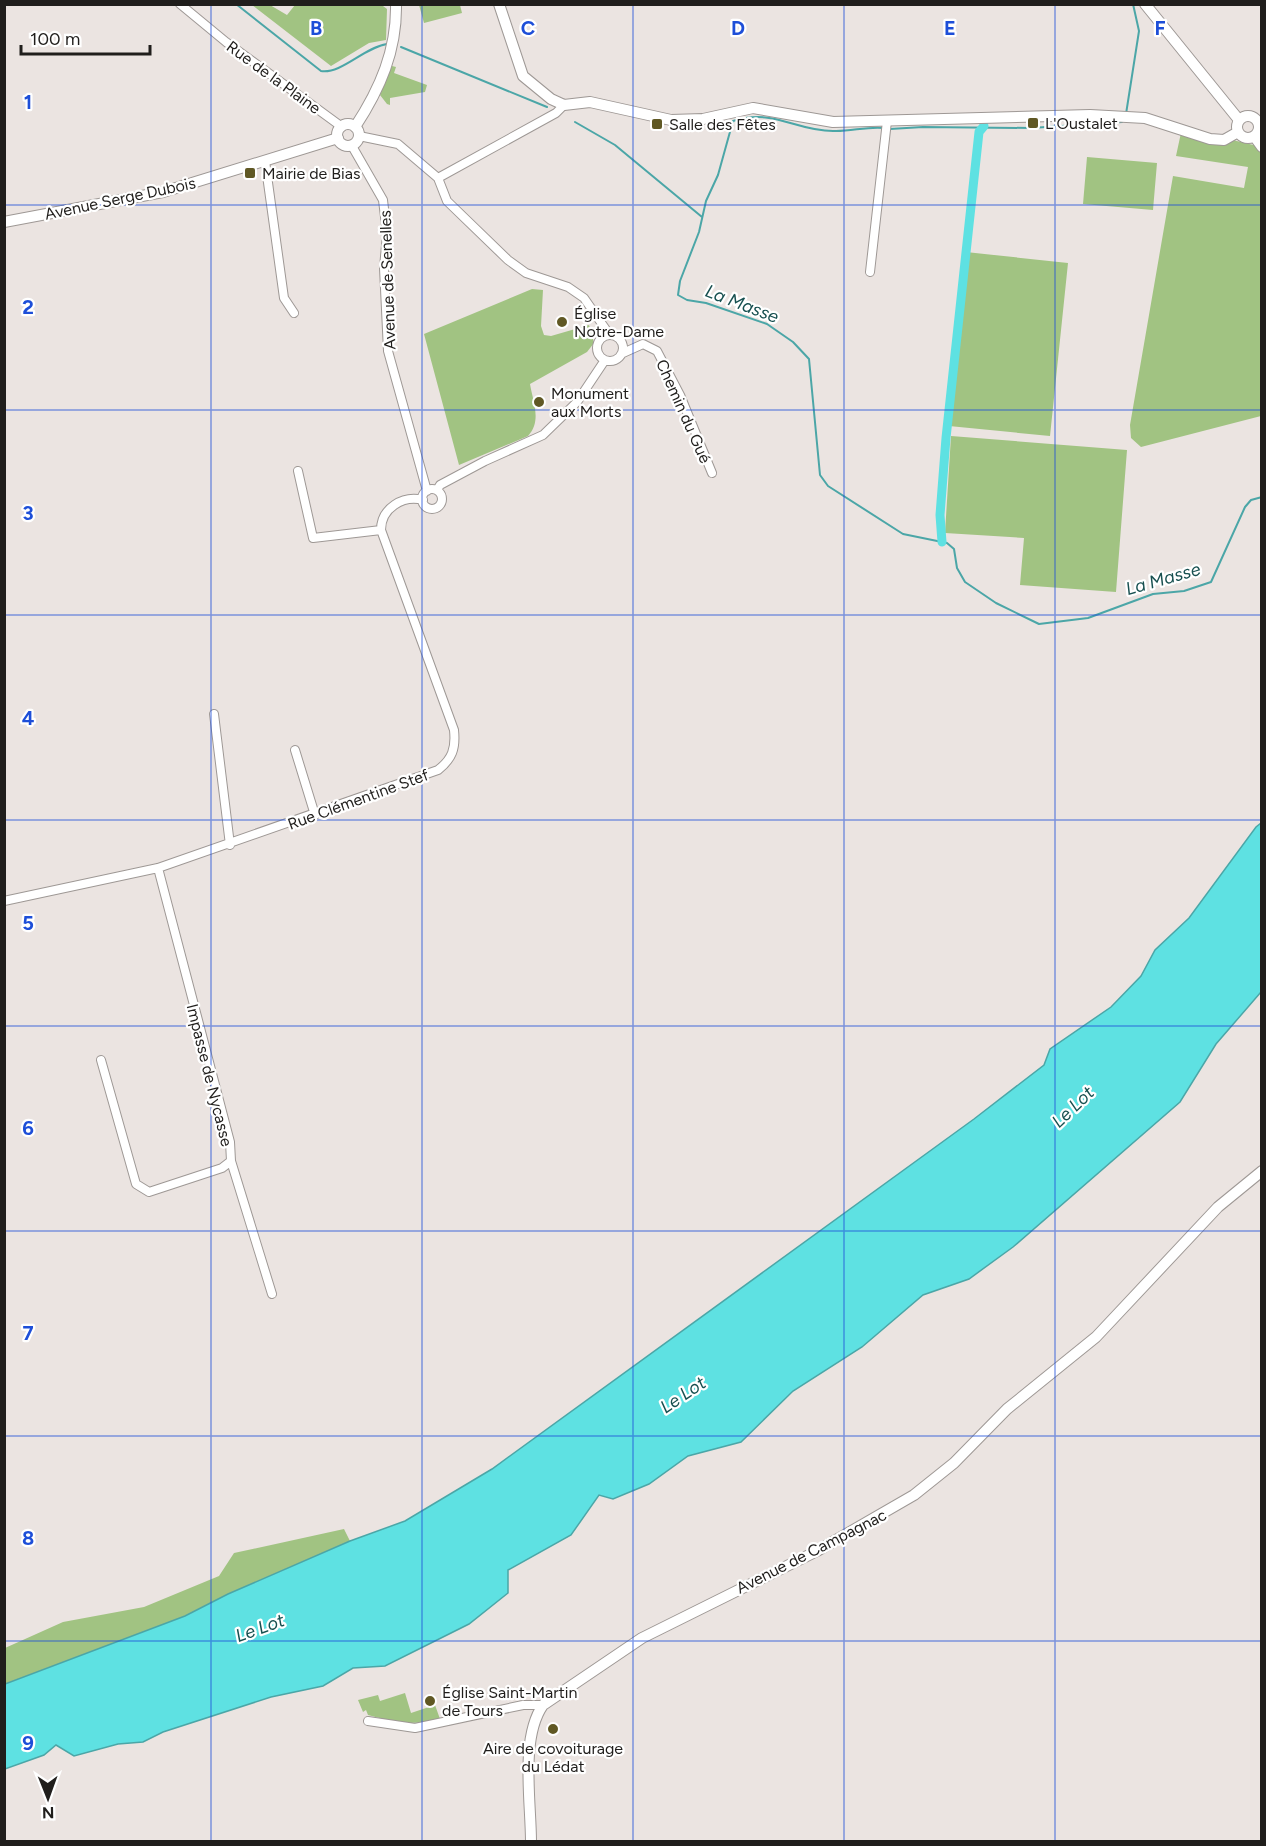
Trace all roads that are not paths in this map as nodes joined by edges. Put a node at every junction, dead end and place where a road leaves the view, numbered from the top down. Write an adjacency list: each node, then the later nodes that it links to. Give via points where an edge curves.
1 (180, 4): 9 (street, Rue de la Plaine)
2 (396, 4): 10 (street, via 392,54)
3 (499, 4): 5 (street, via 523,76)
4 (1145, 4): 6 (street)
5 (564, 105): 7 (street, via 590,102 671,120 703,119 753,108 833,122); 17 (street, via 500,146)
6 (1239, 120): 8 (street, via 1249,115); 11 (street)
7 (887, 121): 11 (street, via 1090,115 1145,118 1210,139 1224,140); 19 (street)
8 (1260, 121): 12 (street)
9 (342, 127): 10 (street, via 348,124); 13 (street)
10 (357, 131): 14 (street); 17 (street, via 398,144)
11 (1238, 132): 12 (street, via 1243,137)
12 (1254, 136): 15 (street)
13 (338, 138): 14 (street, via 342,144); 16 (street, Avenue Serge Dubois)
14 (352, 146): 26 (street, Avenue de Senelles, via 383,200 388,351)
15 (1262, 147)
16 (266, 161): 18 (street, Avenue Serge Dubois, via 163,192); 20 (street, via 284,298)
17 (438, 178): 21 (street, via 447,201 508,260 526,273 568,287 584,298)
18 (4, 222)
19 (870, 273)
20 (294, 313)
21 (609, 334): 22 (street, via 620,338); 23 (street, via 601,338 597,348)
22 (623, 353): 23 (street); 25 (street, Chemin du Gué, via 644,344 657,351)
23 (605, 360): 27 (street, via 577,402 543,435 484,461)
24 (298, 471): 29 (street, via 313,538)
25 (712, 473)
26 (427, 490): 27 (street); 28 (street)
27 (437, 490): 28 (street, via 442,498 438,507 428,508)
28 (423, 500): 29 (street, via 412,497 394,504 383,519)
29 (381, 530): 32 (street, Rue Clémentine Stef, via 456,744 448,762 438,770)
30 (214, 714): 33 (street)
31 (295, 750): 32 (street)
32 (315, 815): 33 (street, Rue Clémentine Stef)
33 (230, 845): 34 (street, Rue Clémentine Stef)
34 (158, 868): 35 (street, Rue Clémentine Stef); 37 (street, Impasse de Nycasse, via 230,1142)
35 (4, 901)
36 (100, 1060): 37 (street, Impasse de Nycasse, via 136,1184 149,1192 222,1168)
37 (231, 1161): 39 (street)
38 (1262, 1171): 40 (street, Avenue de Campagnac, via 1218,1208 1096,1337 1007,1409 954,1464 914,1496 817,1551 642,1638)
39 (272, 1294)
40 (543, 1705): 41 (street, via 522,1705 415,1728); 42 (street, via 535,1717 529,1741)
41 (368, 1721)
42 (531, 1842)

